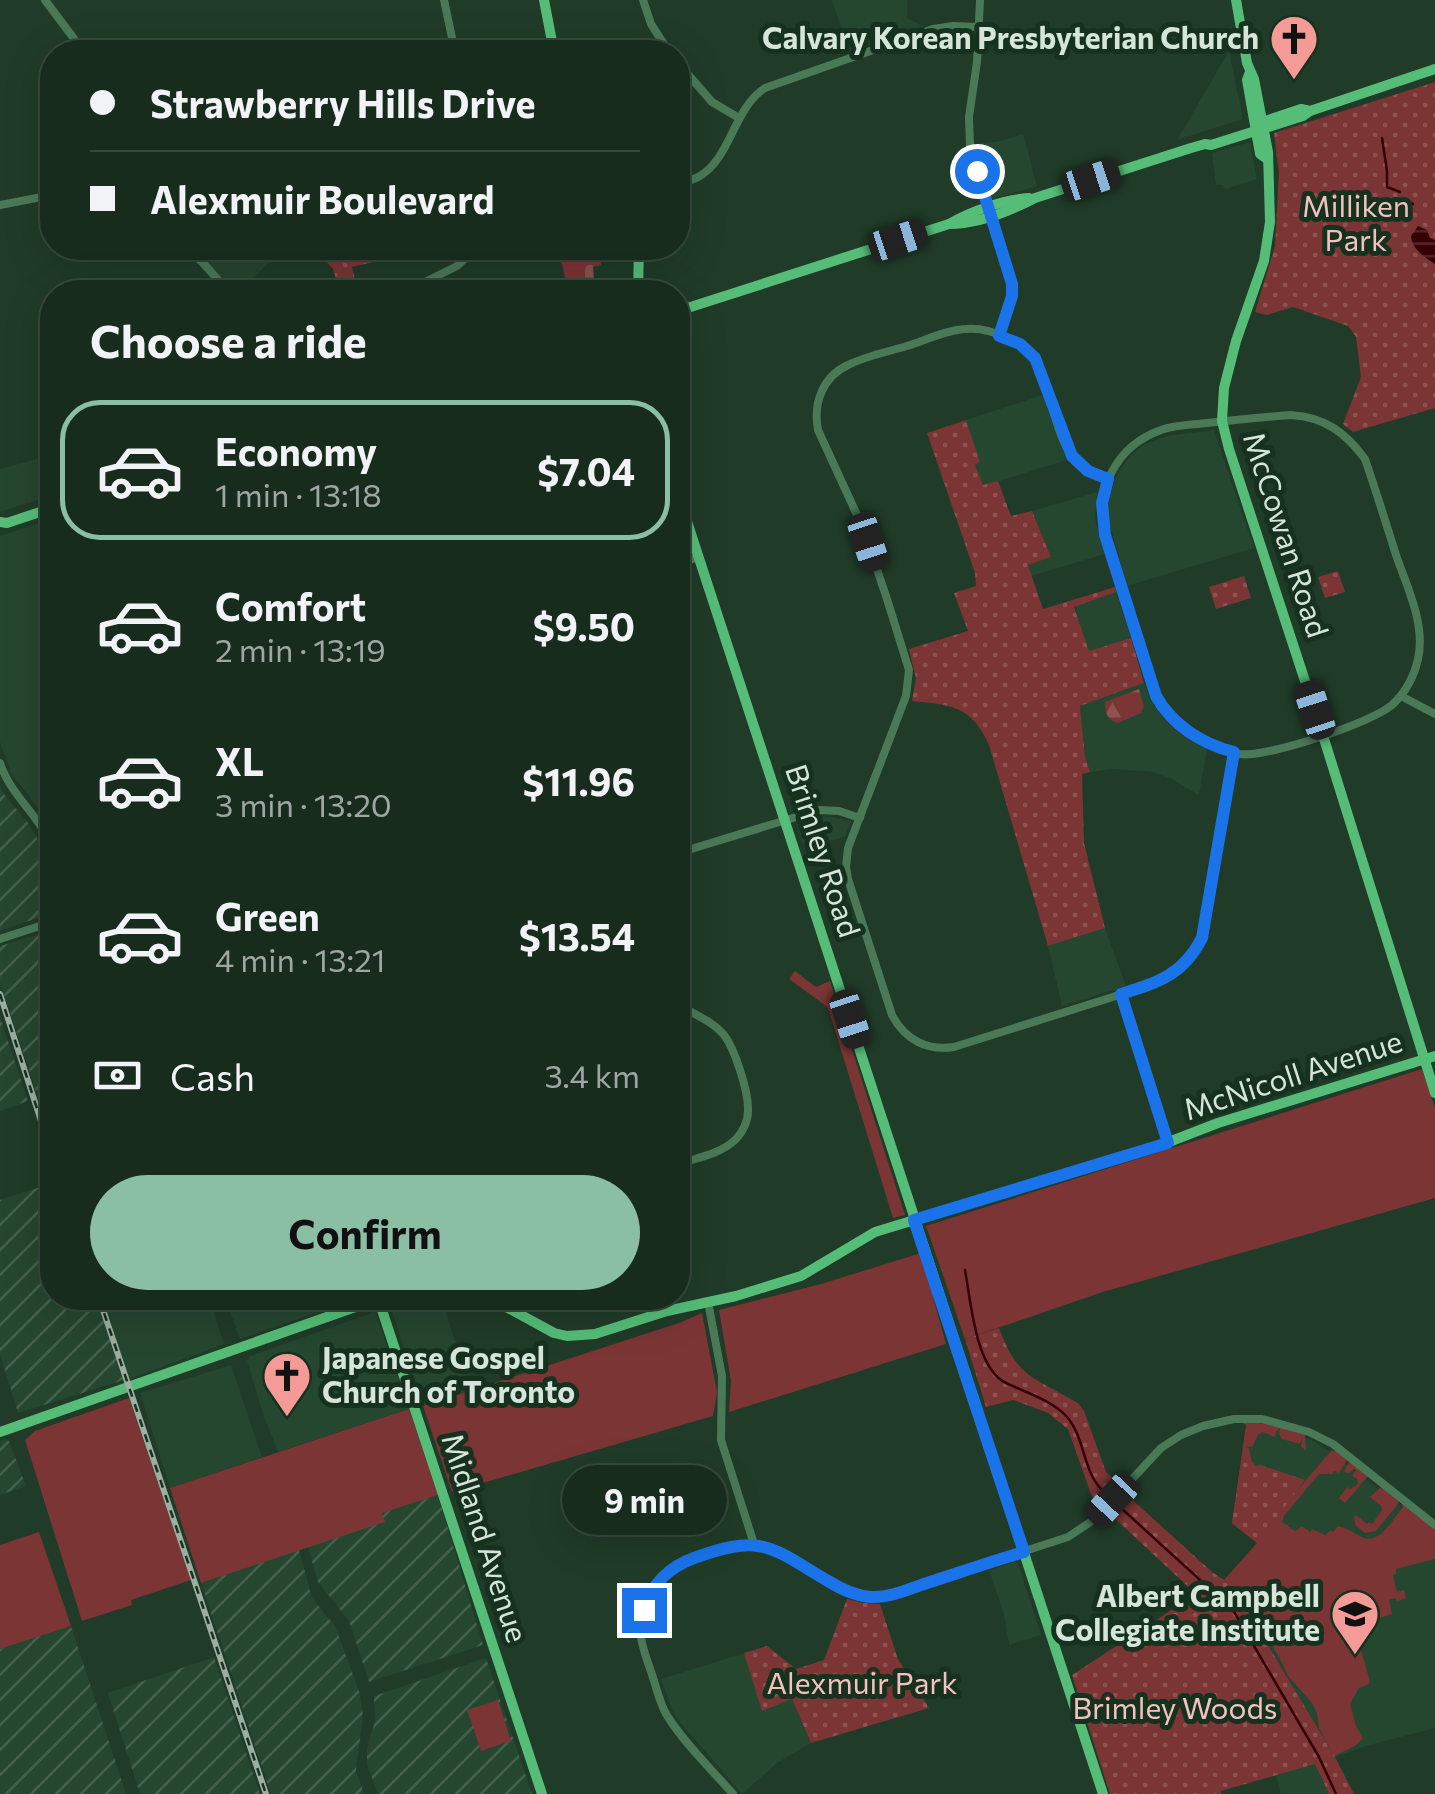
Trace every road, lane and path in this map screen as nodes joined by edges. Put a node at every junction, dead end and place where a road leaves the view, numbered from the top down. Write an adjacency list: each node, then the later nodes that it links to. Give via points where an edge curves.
1 (45, 0): 8 (street)
2 (444, 0): 9 (street)
3 (544, 0): 10 (main road)
4 (642, 0): 11 (street)
5 (980, 0): 7 (street)
6 (1236, 0): 15 (main road, McCowan Road)
7 (978, 27): 14 (street, via 940,27 771,85); 19 (street, via 970,136)
8 (75, 40)
9 (452, 40)
10 (552, 40)
11 (661, 40)
12 (1435, 69): 15 (main road)
13 (690, 77): 14 (street, via 712,102)
14 (740, 118): 16 (street, via 708,170)
15 (1259, 126): 19 (main road); 26 (main road, McCowan Road, via 1270,222 1224,388)
16 (690, 180)
17 (40, 197): 18 (street)
18 (0, 205)
19 (990, 212): 24 (main road); 25 (street, via 1012,284)
20 (200, 260): 22 (street)
21 (463, 260): 23 (street)
22 (218, 280)
23 (428, 280)
24 (690, 307)
25 (999, 336): 27 (street, via 1035,358 1072,456); 38 (street, via 956,330 852,363 828,380 818,402 818,430 863,528 909,670 906,696)
26 (1222, 421): 27 (street, via 1153,434 1124,453); 33 (street, via 1306,416 1339,430 1365,459 1420,633 1416,666); 35 (main road, McCowan Road)
27 (1108, 479): 36 (street, via 1105,535 1156,696 1182,727)
28 (40, 512): 29 (main road)
29 (2, 525)
30 (690, 532): 31 (main road, Brimley Road)
31 (698, 557): 32 (street); 39 (main road, Brimley Road)
32 (690, 560)
33 (1401, 696): 34 (street); 35 (street, via 1370,719)
34 (1435, 714)
35 (1323, 734): 36 (street, via 1264,753); 46 (main road, McCowan Road)
36 (1234, 752): 44 (street, via 1202,938 1171,976)
37 (0, 764): 40 (street)
38 (860, 818): 39 (street, via 828,810); 44 (street, via 847,854 848,879 892,1015 914,1040 954,1047)
39 (787, 820): 41 (street); 50 (main road, Brimley Road)
40 (40, 823)
41 (690, 850)
42 (40, 926): 43 (street)
43 (0, 939)
44 (1121, 994): 48 (street)
45 (690, 1012): 49 (street, via 732,1046 748,1111 733,1142)
46 (1430, 1057): 47 (main road, McCowan Road); 48 (main road, McNicoll Avenue)
47 (1435, 1093)
48 (1168, 1143): 50 (main road, McNicoll Avenue)
49 (690, 1160)
50 (914, 1220): 51 (main road, McNicoll Avenue, via 867,1236 802,1276); 61 (main road, Brimley Road)
51 (708, 1302): 52 (main road, McNicoll Avenue); 60 (street, via 722,1376 720,1440)
52 (690, 1306)
53 (349, 1310): 58 (main road)
54 (384, 1310): 62 (main road, Midland Avenue)
55 (511, 1310): 57 (main road, McNicoll Avenue, via 567,1336 596,1334)
56 (670, 1310): 57 (main road, McNicoll Avenue)
57 (661, 1312)
58 (0, 1432)
59 (1435, 1525): 61 (street, via 1332,1444 1288,1424 1248,1418 1203,1426 1172,1441 1086,1526)
60 (754, 1544): 61 (street, via 868,1597); 63 (street, via 700,1556 668,1572 648,1597 641,1626 666,1715)
61 (1024, 1552): 64 (main road, Brimley Road)
62 (542, 1794)
63 (733, 1794)
64 (1103, 1794)

